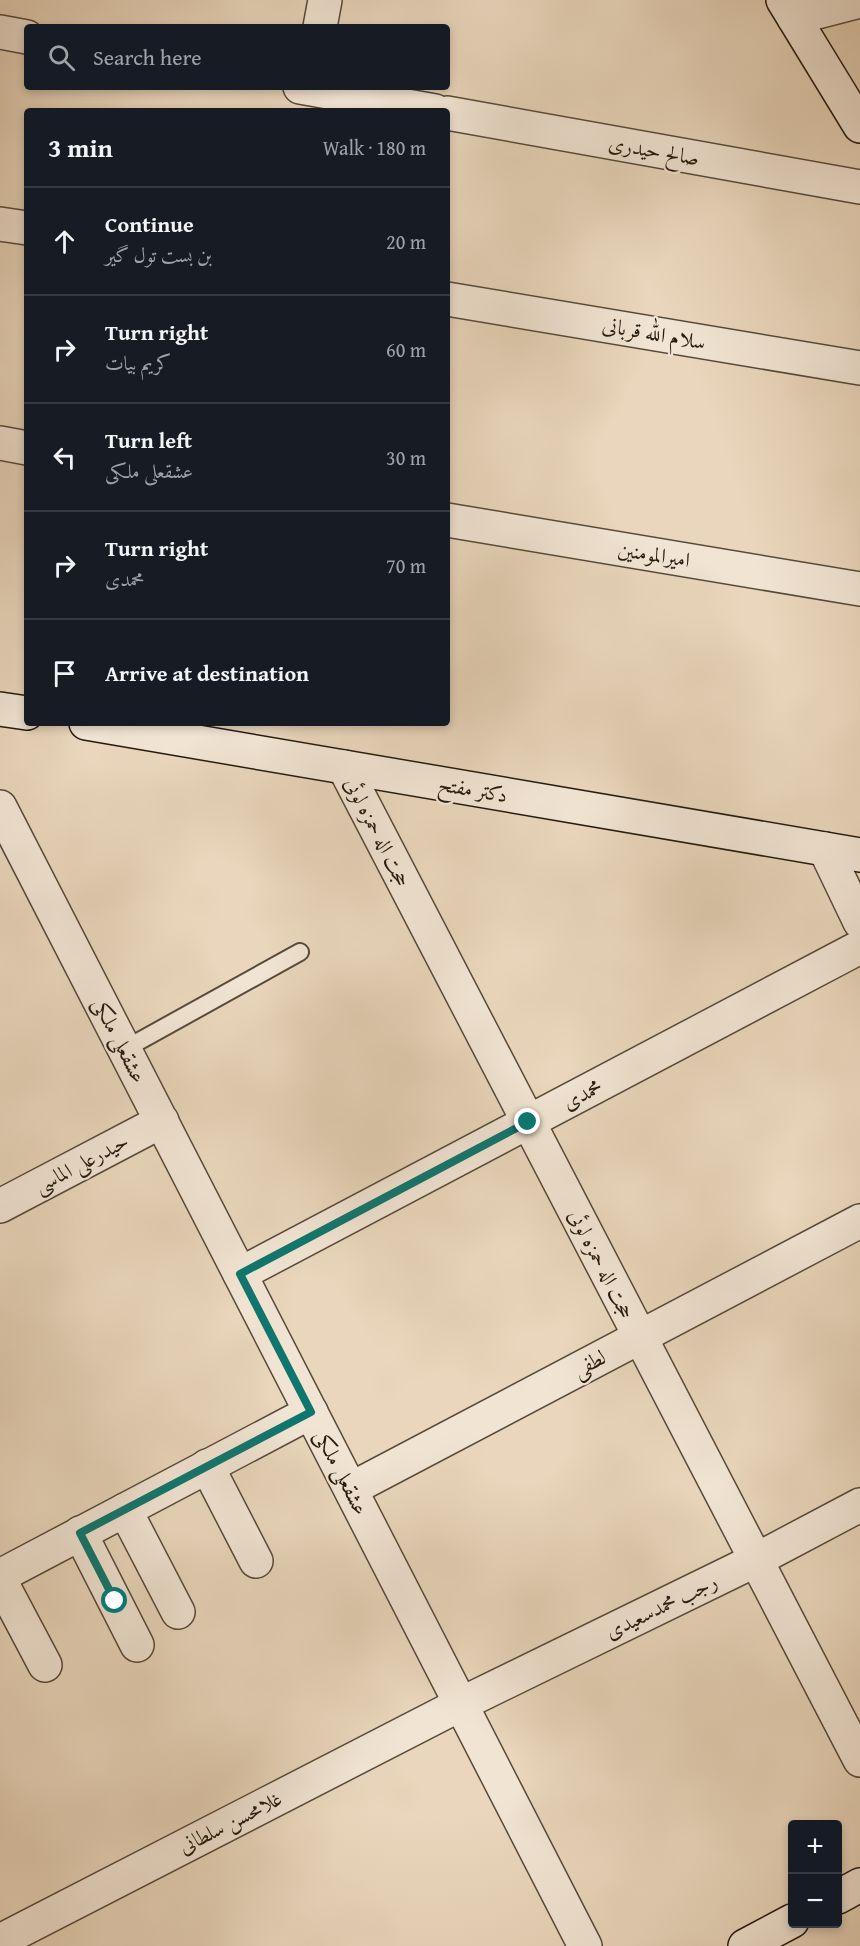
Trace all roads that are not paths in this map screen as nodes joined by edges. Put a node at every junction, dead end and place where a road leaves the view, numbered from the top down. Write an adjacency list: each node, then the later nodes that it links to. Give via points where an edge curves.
1 (325, 0): 4 (street)
2 (860, 1): 3 (street)
3 (789, 9): 10 (street)
4 (321, 24)
5 (0, 32): 6 (street)
6 (24, 36)
7 (306, 93): 8 (street)
8 (414, 108)
9 (450, 114): 11 (street, صالح حیدری)
10 (860, 126)
11 (860, 187)
12 (0, 224): 13 (street)
13 (24, 228)
14 (450, 300): 15 (street, سلام الله قربانی)
15 (860, 368)
16 (0, 443): 17 (street)
17 (24, 447)
18 (450, 521): 19 (street, امیرالمومنین)
19 (860, 589)
20 (0, 708): 21 (street)
21 (24, 712)
22 (123, 726): 23 (street, دکتر مفتح)
23 (198, 732): 24 (street, دکتر مفتح)
24 (344, 767): 26 (street, دکتر مفتح); 33 (street, حجت اله حمزه لوئی)
25 (4, 825): 31 (street, عشقعلی ملکی)
26 (825, 849): 27 (street, دکتر مفتح); 28 (street)
27 (860, 855)
28 (860, 922)
29 (860, 947): 33 (street, محمدی)
30 (300, 952): 31 (lane)
31 (124, 1049): 32 (street, عشقعلی ملکی)
32 (162, 1121): 34 (street, حیدرعلی الماسی); 36 (street, عشقعلی ملکی)
33 (528, 1122): 36 (street, محمدی); 37 (street, حجت اله حمزه لوئی)
34 (0, 1206)
35 (860, 1221): 37 (street, لطفی)
36 (240, 1274): 38 (street, عشقعلی ملکی)
37 (640, 1337): 40 (street, لطفی); 44 (street, حجت اله حمزه لوئی)
38 (311, 1412): 39 (street); 40 (street, عشقعلی ملکی)
39 (207, 1467): 42 (street); 45 (street)
40 (351, 1489): 50 (street, عشقعلی ملکی)
41 (860, 1505): 44 (street, رجب محمدسعیدی)
42 (125, 1510): 43 (street); 47 (street)
43 (80, 1533): 46 (street); 48 (street)
44 (756, 1560): 50 (street, رجب محمدسعیدی); 51 (street, حجت اله حمزه لوئی)
45 (256, 1561)
46 (0, 1578): 49 (street)
47 (178, 1612)
48 (137, 1645)
49 (45, 1665)
50 (461, 1704): 55 (street, غلامحسن سلطانی); 57 (street, عشقعلی ملکی)
51 (860, 1760)
52 (860, 1885): 53 (street)
53 (842, 1894)
54 (788, 1923): 58 (street)
55 (0, 1941): 56 (street)
56 (3, 1946)
57 (585, 1946)
58 (746, 1946)

